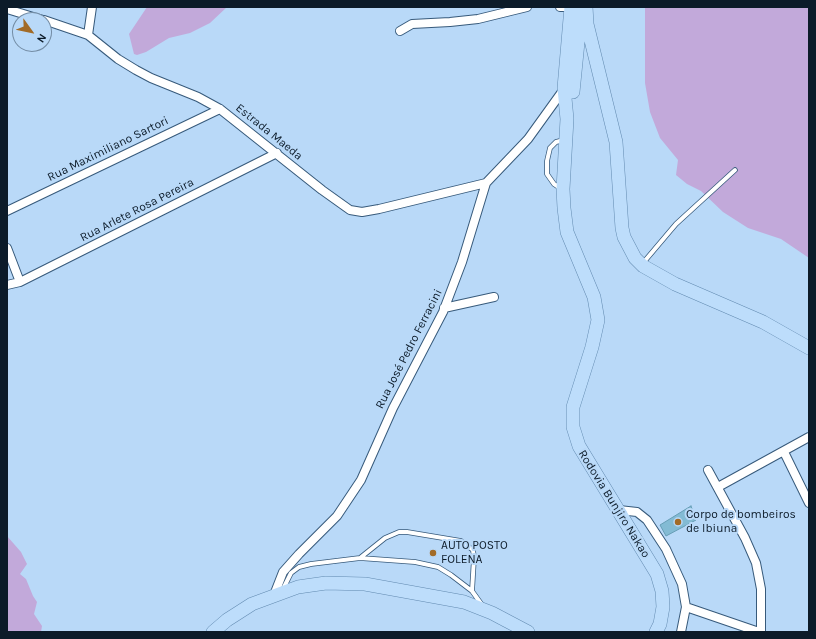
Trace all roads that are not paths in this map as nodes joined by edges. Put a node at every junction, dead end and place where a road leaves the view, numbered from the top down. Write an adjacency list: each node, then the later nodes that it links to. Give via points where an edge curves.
1 (92, 7): 13 (street)
2 (527, 7): 12 (street, via 478,19 412,24)
3 (560, 7): 4 (street)
4 (571, 7): 15 (main road, Rodovia Bunjiro Nakao)
5 (576, 7): 11 (main road)
6 (582, 7): 11 (main road, Rodovia Bunjiro Nakao)
7 (586, 7): 14 (main road, via 587,24)
8 (7, 9): 9 (street, Estrada Maeda)
9 (17, 12)
10 (52, 23): 13 (street, Estrada Maeda)
11 (579, 30): 14 (main road); 17 (main road, Rodovia Bunjiro Nakao)
12 (400, 31)
13 (88, 35): 16 (street, Estrada Maeda, via 136,70)
14 (597, 65): 23 (main road, via 616,142 624,237 635,258)
15 (564, 88): 17 (main road, Rodovia Bunjiro Nakao); 20 (street, Rua José Pedro Ferracini, via 528,139)
16 (220, 109): 18 (street, Estrada Maeda); 21 (street, Rua Maximiliano Sartori)
17 (567, 119): 34 (main road, Rodovia Bunjiro Nakao, via 563,189 567,232 594,298 598,320 573,407 573,427 579,446)
18 (277, 153): 20 (street, Estrada Maeda, via 341,204 350,210 362,212); 24 (street, Rua Arlete Rosa Pereira)
19 (736, 170): 23 (lane, via 676,224)
20 (486, 183): 27 (street, Rua José Pedro Ferracini, via 462,262)
21 (7, 211)
22 (7, 248): 24 (street)
23 (642, 264): 28 (main road, via 675,284 762,322)
24 (20, 282): 25 (street, Rua Arlete Rosa Pereira)
25 (7, 285)
26 (494, 297): 27 (street)
27 (444, 308): 37 (street, Rua José Pedro Ferracini, via 393,408 357,487 337,516 284,572)
28 (809, 348)
29 (809, 437): 30 (street)
30 (784, 452): 32 (street); 33 (street)
31 (708, 470): 32 (street)
32 (718, 487): 45 (street, via 756,563 761,589)
33 (809, 503)
34 (619, 510): 38 (street, via 637,512 657,532 682,584); 43 (main road, Rodovia Bunjiro Nakao, via 659,580 663,607)
35 (360, 558): 36 (lane, via 415,562 438,567); 36 (lane, via 385,538 399,532 461,541 472,550 474,558); 37 (lane, via 299,567)
36 (472, 591): 39 (lane)
37 (278, 593): 39 (main road, via 326,583 365,584 464,602); 40 (main road, via 252,604)
38 (686, 607): 44 (street); 45 (street)
39 (489, 612): 41 (street); 42 (main road)
40 (214, 632)
41 (516, 632)
42 (528, 632)
43 (656, 632)
44 (681, 632)
45 (760, 632)

